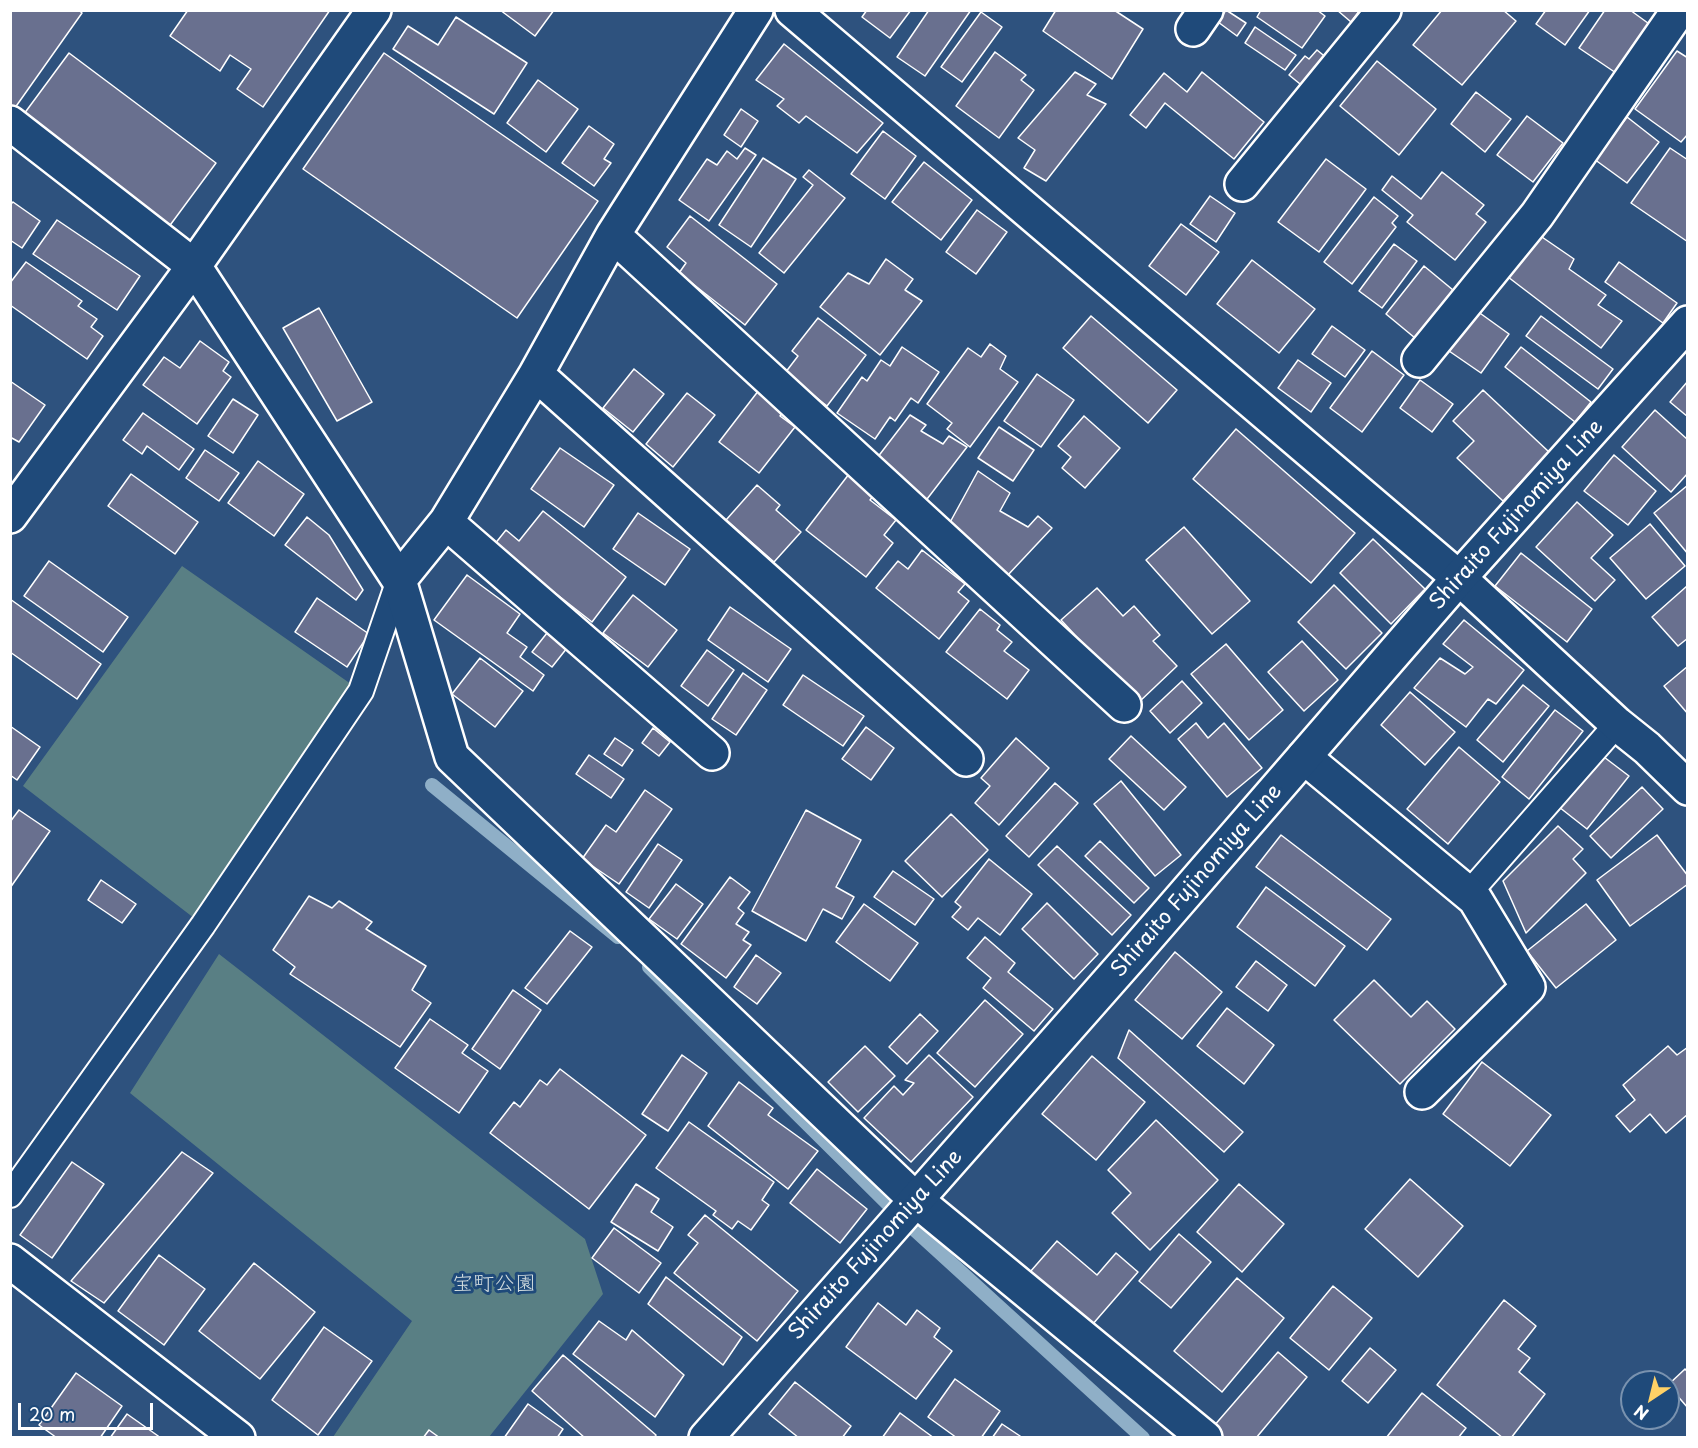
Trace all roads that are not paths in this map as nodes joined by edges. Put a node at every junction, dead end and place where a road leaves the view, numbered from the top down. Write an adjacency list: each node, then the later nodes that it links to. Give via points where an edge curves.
1 (374, 10): 9 (street)
2 (756, 10): 8 (street)
3 (792, 10): 15 (street)
4 (1384, 10): 7 (street)
5 (1679, 10): 11 (street, via 1537,215)
6 (10, 123): 9 (street)
7 (1242, 184)
8 (614, 235): 12 (street); 17 (street)
9 (194, 266): 13 (street); 16 (street)
10 (1688, 323): 15 (street, Shiraito Fujinomiya Line)
11 (1419, 360)
12 (536, 374): 14 (street); 21 (street)
13 (10, 516)
14 (446, 522): 16 (street); 19 (street)
15 (1459, 578): 18 (street); 20 (street, Shiraito Fujinomiya Line)
16 (399, 580): 25 (lane, via 361,690 203,925); 26 (street, via 452,757)
17 (1124, 705)
18 (1617, 724): 22 (street); 23 (lane)
19 (712, 753)
20 (1304, 757): 23 (street); 26 (street, Shiraito Fujinomiya Line)
21 (966, 759)
22 (1688, 788)
23 (1469, 893): 24 (street, via 1528,987)
24 (1422, 1092)
25 (10, 1196)
26 (916, 1200): 29 (street, Shiraito Fujinomiya Line); 30 (street)
27 (10, 1261): 28 (street)
28 (238, 1437)
29 (706, 1437)
30 (1205, 1437)

